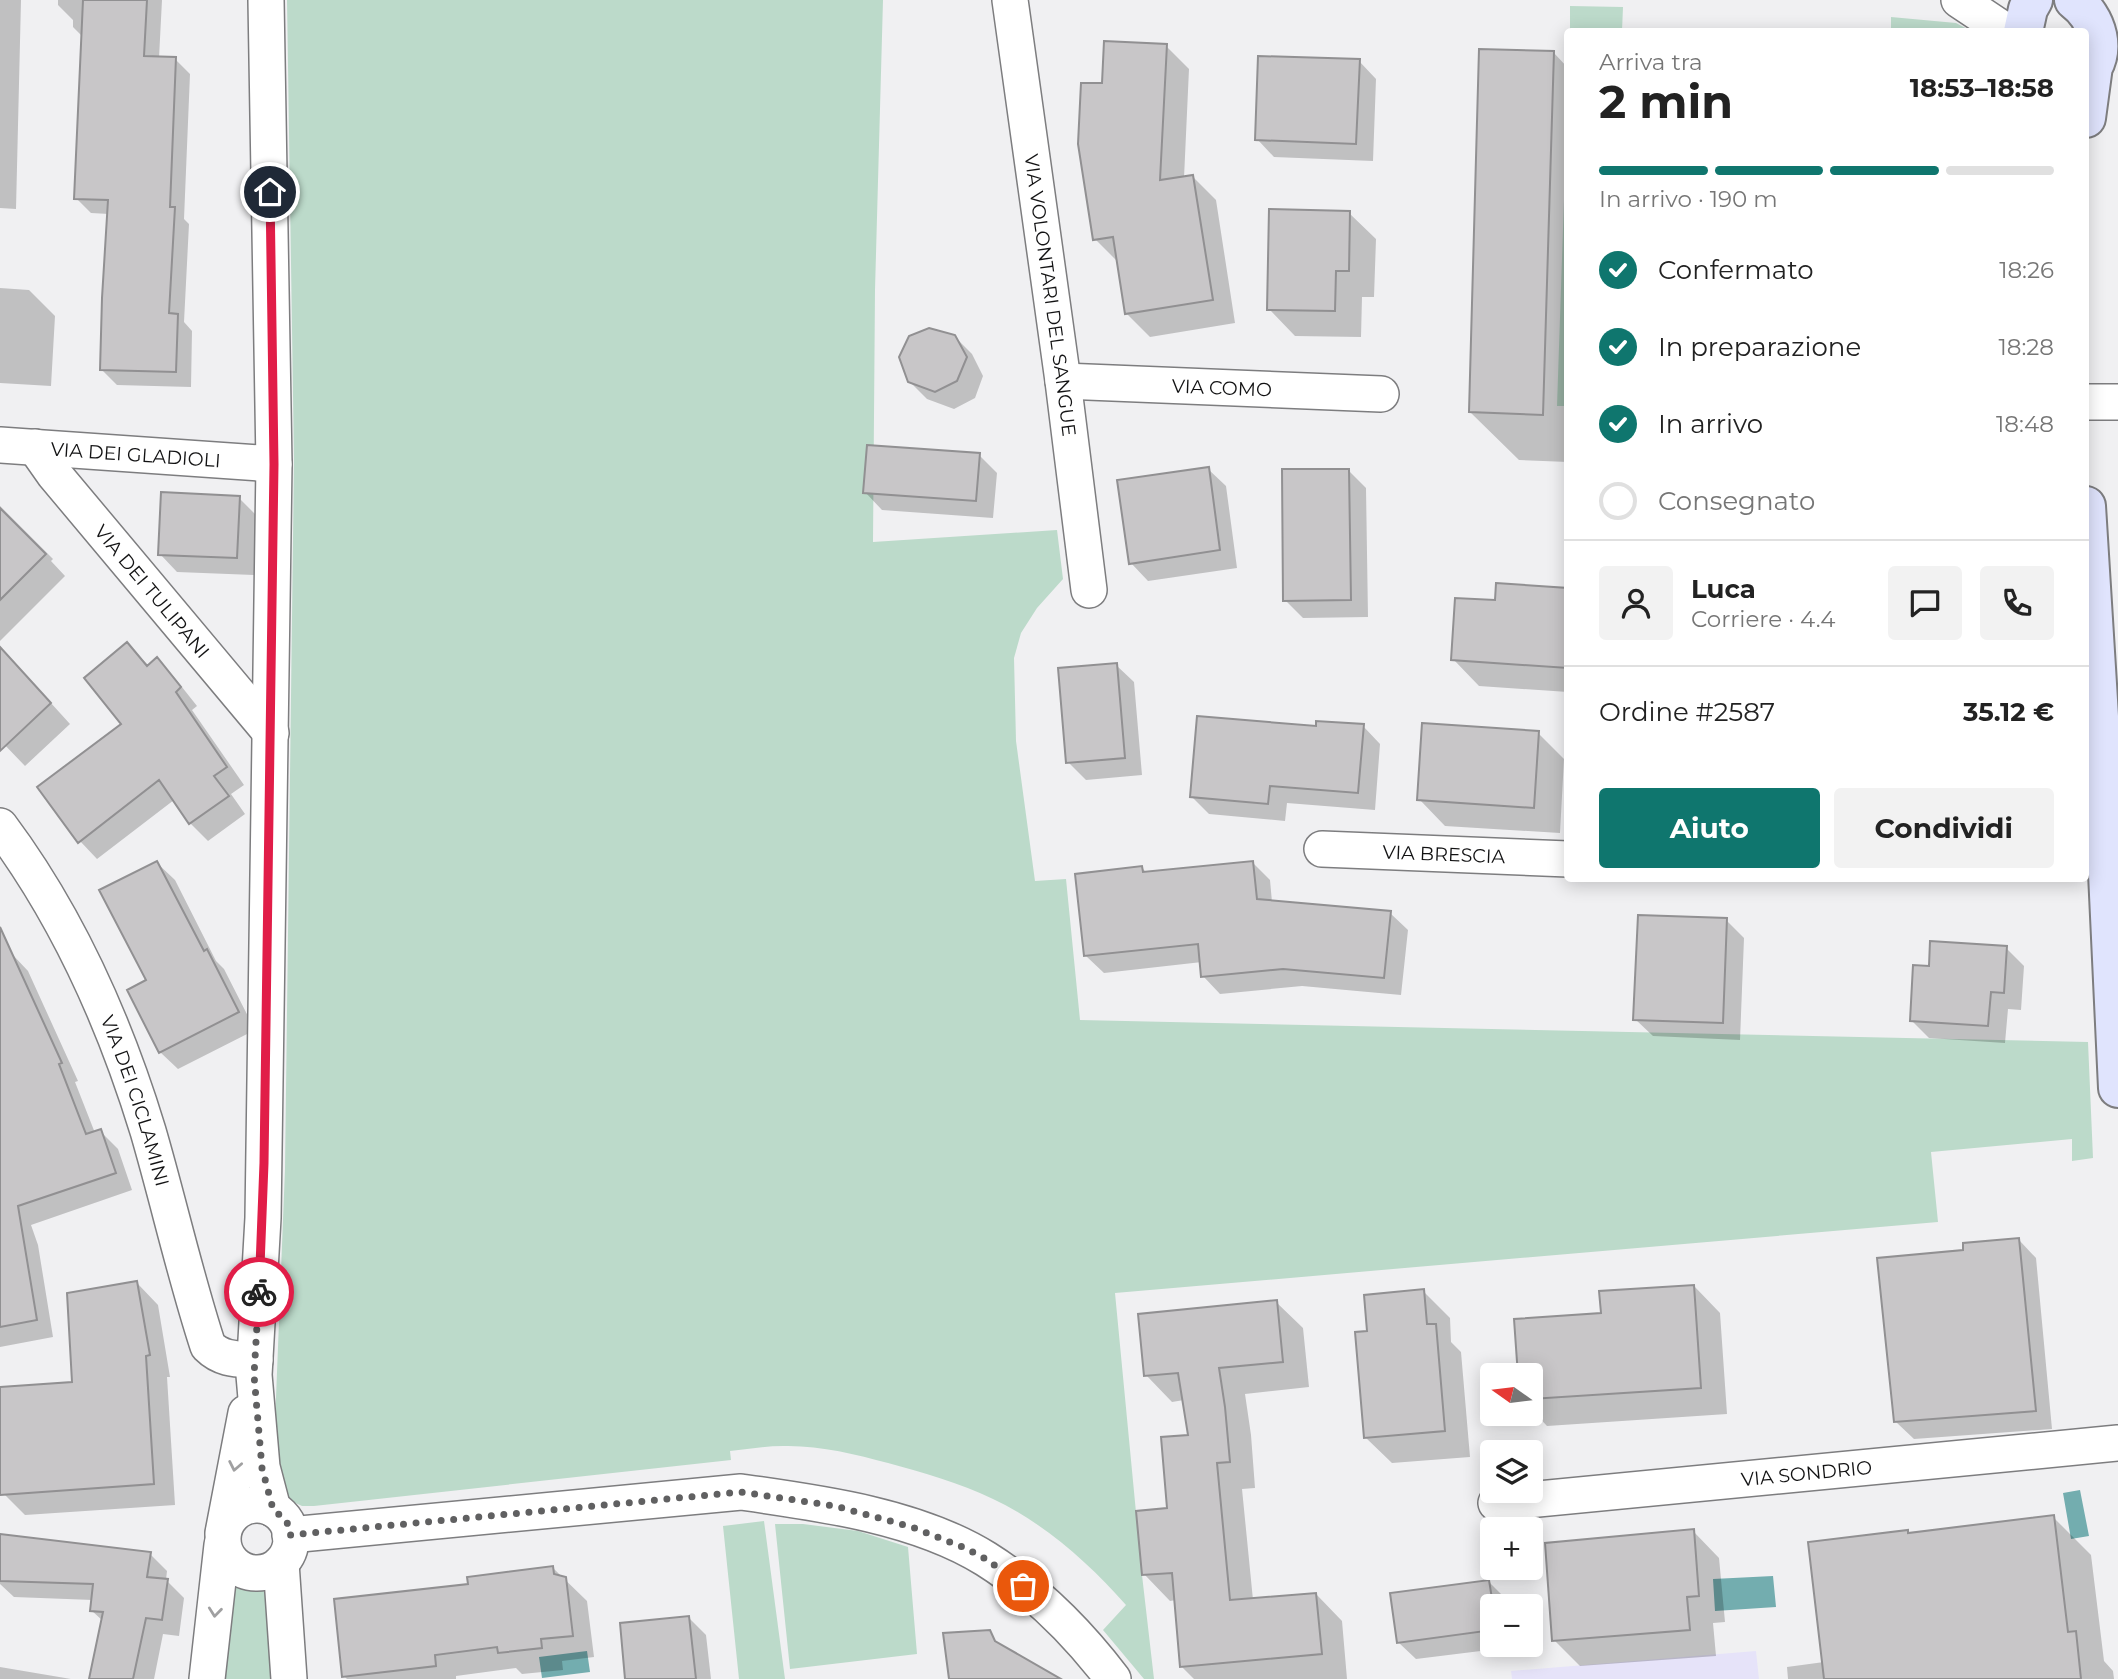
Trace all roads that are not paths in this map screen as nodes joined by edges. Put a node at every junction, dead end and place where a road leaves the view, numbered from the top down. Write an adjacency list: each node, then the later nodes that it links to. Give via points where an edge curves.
1 (266, 0): 16 (street)
2 (1010, 0): 10 (street, VIA VOLONTARI DEL SANGUE)
3 (1959, 0): 6 (street)
4 (2034, 0): 7 (street)
5 (2076, 1): 8 (street, via 2095,25)
6 (2001, 28)
7 (2024, 28)
8 (2099, 60): 9 (street)
9 (2089, 105)
10 (1063, 382): 11 (street, VIA COMO); 18 (street, VIA VOLONTARI DEL SANGUE)
11 (1381, 394)
12 (2089, 402): 13 (street)
13 (2118, 402)
14 (0, 445): 15 (street, VIA DEI GLADIOLI)
15 (34, 447): 16 (street, VIA DEI GLADIOLI); 19 (street, VIA DEI TULIPANI)
16 (274, 464): 19 (street)
17 (2089, 566): 23 (street)
18 (1088, 590)
19 (271, 733): 25 (street, via 263,1218)
20 (0, 826): 25 (street, VIA DEI CICLAMINI, via 47,898 107,1014 147,1129 208,1346 218,1355)
21 (1322, 849): 22 (street, VIA BRESCIA)
22 (1564, 859)
23 (2104, 868): 24 (street)
24 (2118, 1088)
25 (255, 1368): 28 (street, via 262,1468); 29 (street, one-way to 29)
26 (2118, 1443): 27 (street, VIA SONDRIO)
27 (1543, 1498)
28 (281, 1536): 29 (street, via 262,1505 242,1508 233,1515); 29 (street, via 270,1572 251,1574 232,1563); 31 (street); 32 (street, via 741,1492 806,1501 912,1527 986,1559 1040,1601)
29 (222, 1539): 30 (street, one-way to 30)
30 (207, 1679)
31 (289, 1679)
32 (1113, 1679)

